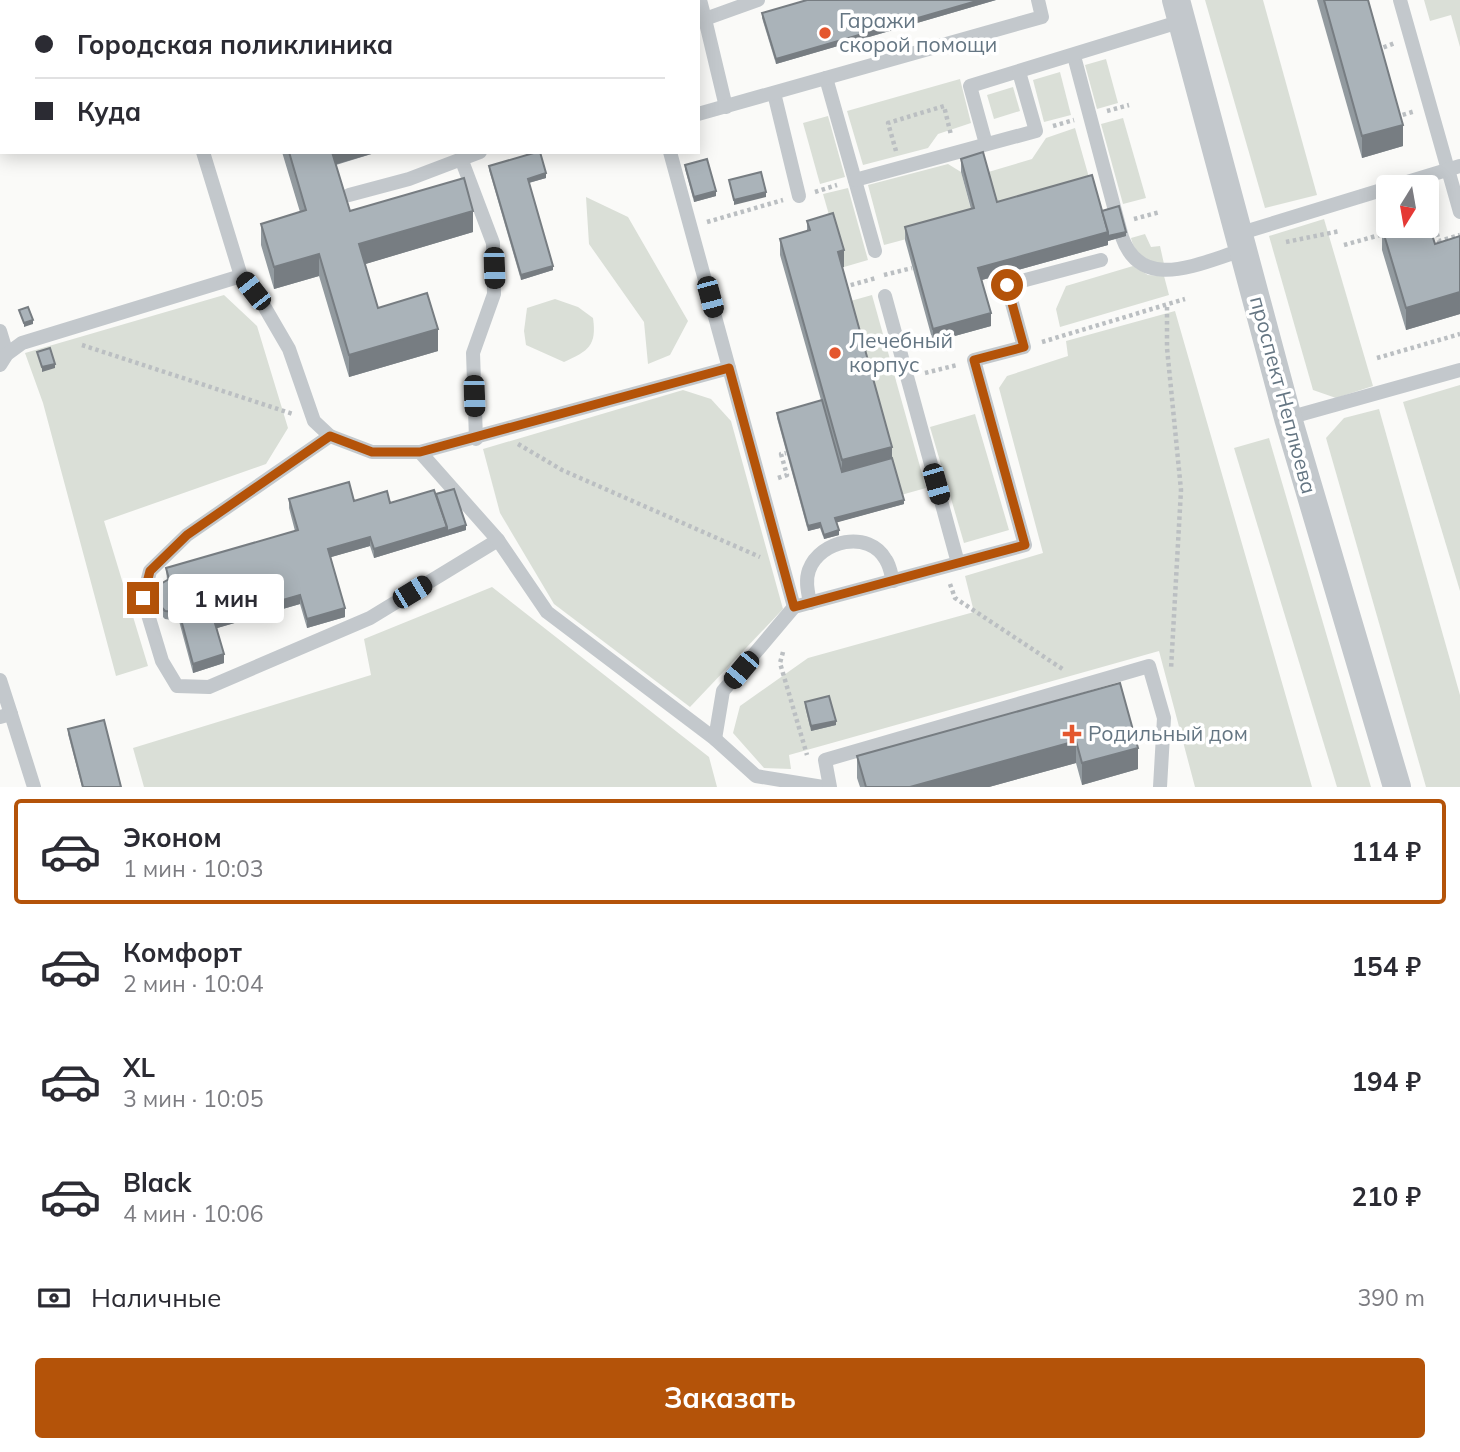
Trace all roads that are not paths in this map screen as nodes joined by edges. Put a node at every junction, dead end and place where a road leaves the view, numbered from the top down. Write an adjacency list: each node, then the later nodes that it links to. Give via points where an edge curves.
1 (758, 0): 6 (lane)
2 (1038, 0): 9 (lane, via 1042,17)
3 (1400, 0): 18 (lane)
4 (700, 3): 6 (lane)
5 (1179, 11): 7 (lane); 25 (street, проспект Неплюева)
6 (705, 19): 11 (lane)
7 (1074, 57): 8 (lane); 25 (lane, via 1126,248 1142,265 1176,270)
8 (1019, 72): 13 (lane, via 970,86); 13 (lane, via 1036,131)
9 (826, 78): 10 (lane); 20 (lane)
10 (774, 93): 11 (lane); 23 (lane)
11 (726, 107): 12 (lane)
12 (700, 114)
13 (986, 144): 20 (lane)
14 (204, 154): 28 (lane)
15 (476, 154): 17 (lane)
16 (671, 154): 32 (lane)
17 (462, 161): 22 (lane); 36 (lane, via 493,243 494,294 473,353)
18 (1453, 168): 19 (lane); 24 (lane)
19 (1431, 175)
20 (855, 180): 26 (lane)
21 (1376, 193): 25 (lane)
22 (349, 195)
23 (799, 196)
24 (1460, 212)
25 (1240, 242): 34 (street, проспект Неплюева)
26 (875, 251)
27 (1101, 260): 39 (lane, via 1007,285 1024,347 974,360 1025,545)
28 (241, 276): 31 (lane, via 22,343); 35 (lane, via 289,349 314,421)
29 (885, 296): 39 (lane)
30 (0, 331): 31 (lane)
31 (2, 357)
32 (729, 368): 36 (lane); 42 (lane)
33 (1460, 370): 34 (lane)
34 (1288, 418): 50 (street, проспект Неплюева)
35 (330, 436): 37 (lane, via 372,452); 38 (lane, via 187,535 150,571 143,598 162,661 177,685 209,687 370,618)
36 (476, 439): 37 (lane)
37 (420, 452): 38 (lane)
38 (498, 540): 45 (lane, via 547,612)
39 (951, 565): 40 (lane)
40 (893, 581): 41 (lane); 41 (lane, via 886,559 877,550 865,543 838,543 826,548 810,569)
41 (810, 603): 42 (lane)
42 (794, 607): 45 (lane, via 723,691)
43 (0, 680): 44 (lane)
44 (5, 716): 46 (lane)
45 (715, 739): 47 (lane, via 756,776)
46 (34, 787)
47 (822, 787)
48 (830, 787): 49 (lane, via 825,760 1149,666 1164,718)
49 (1160, 787)
50 (1397, 787)

